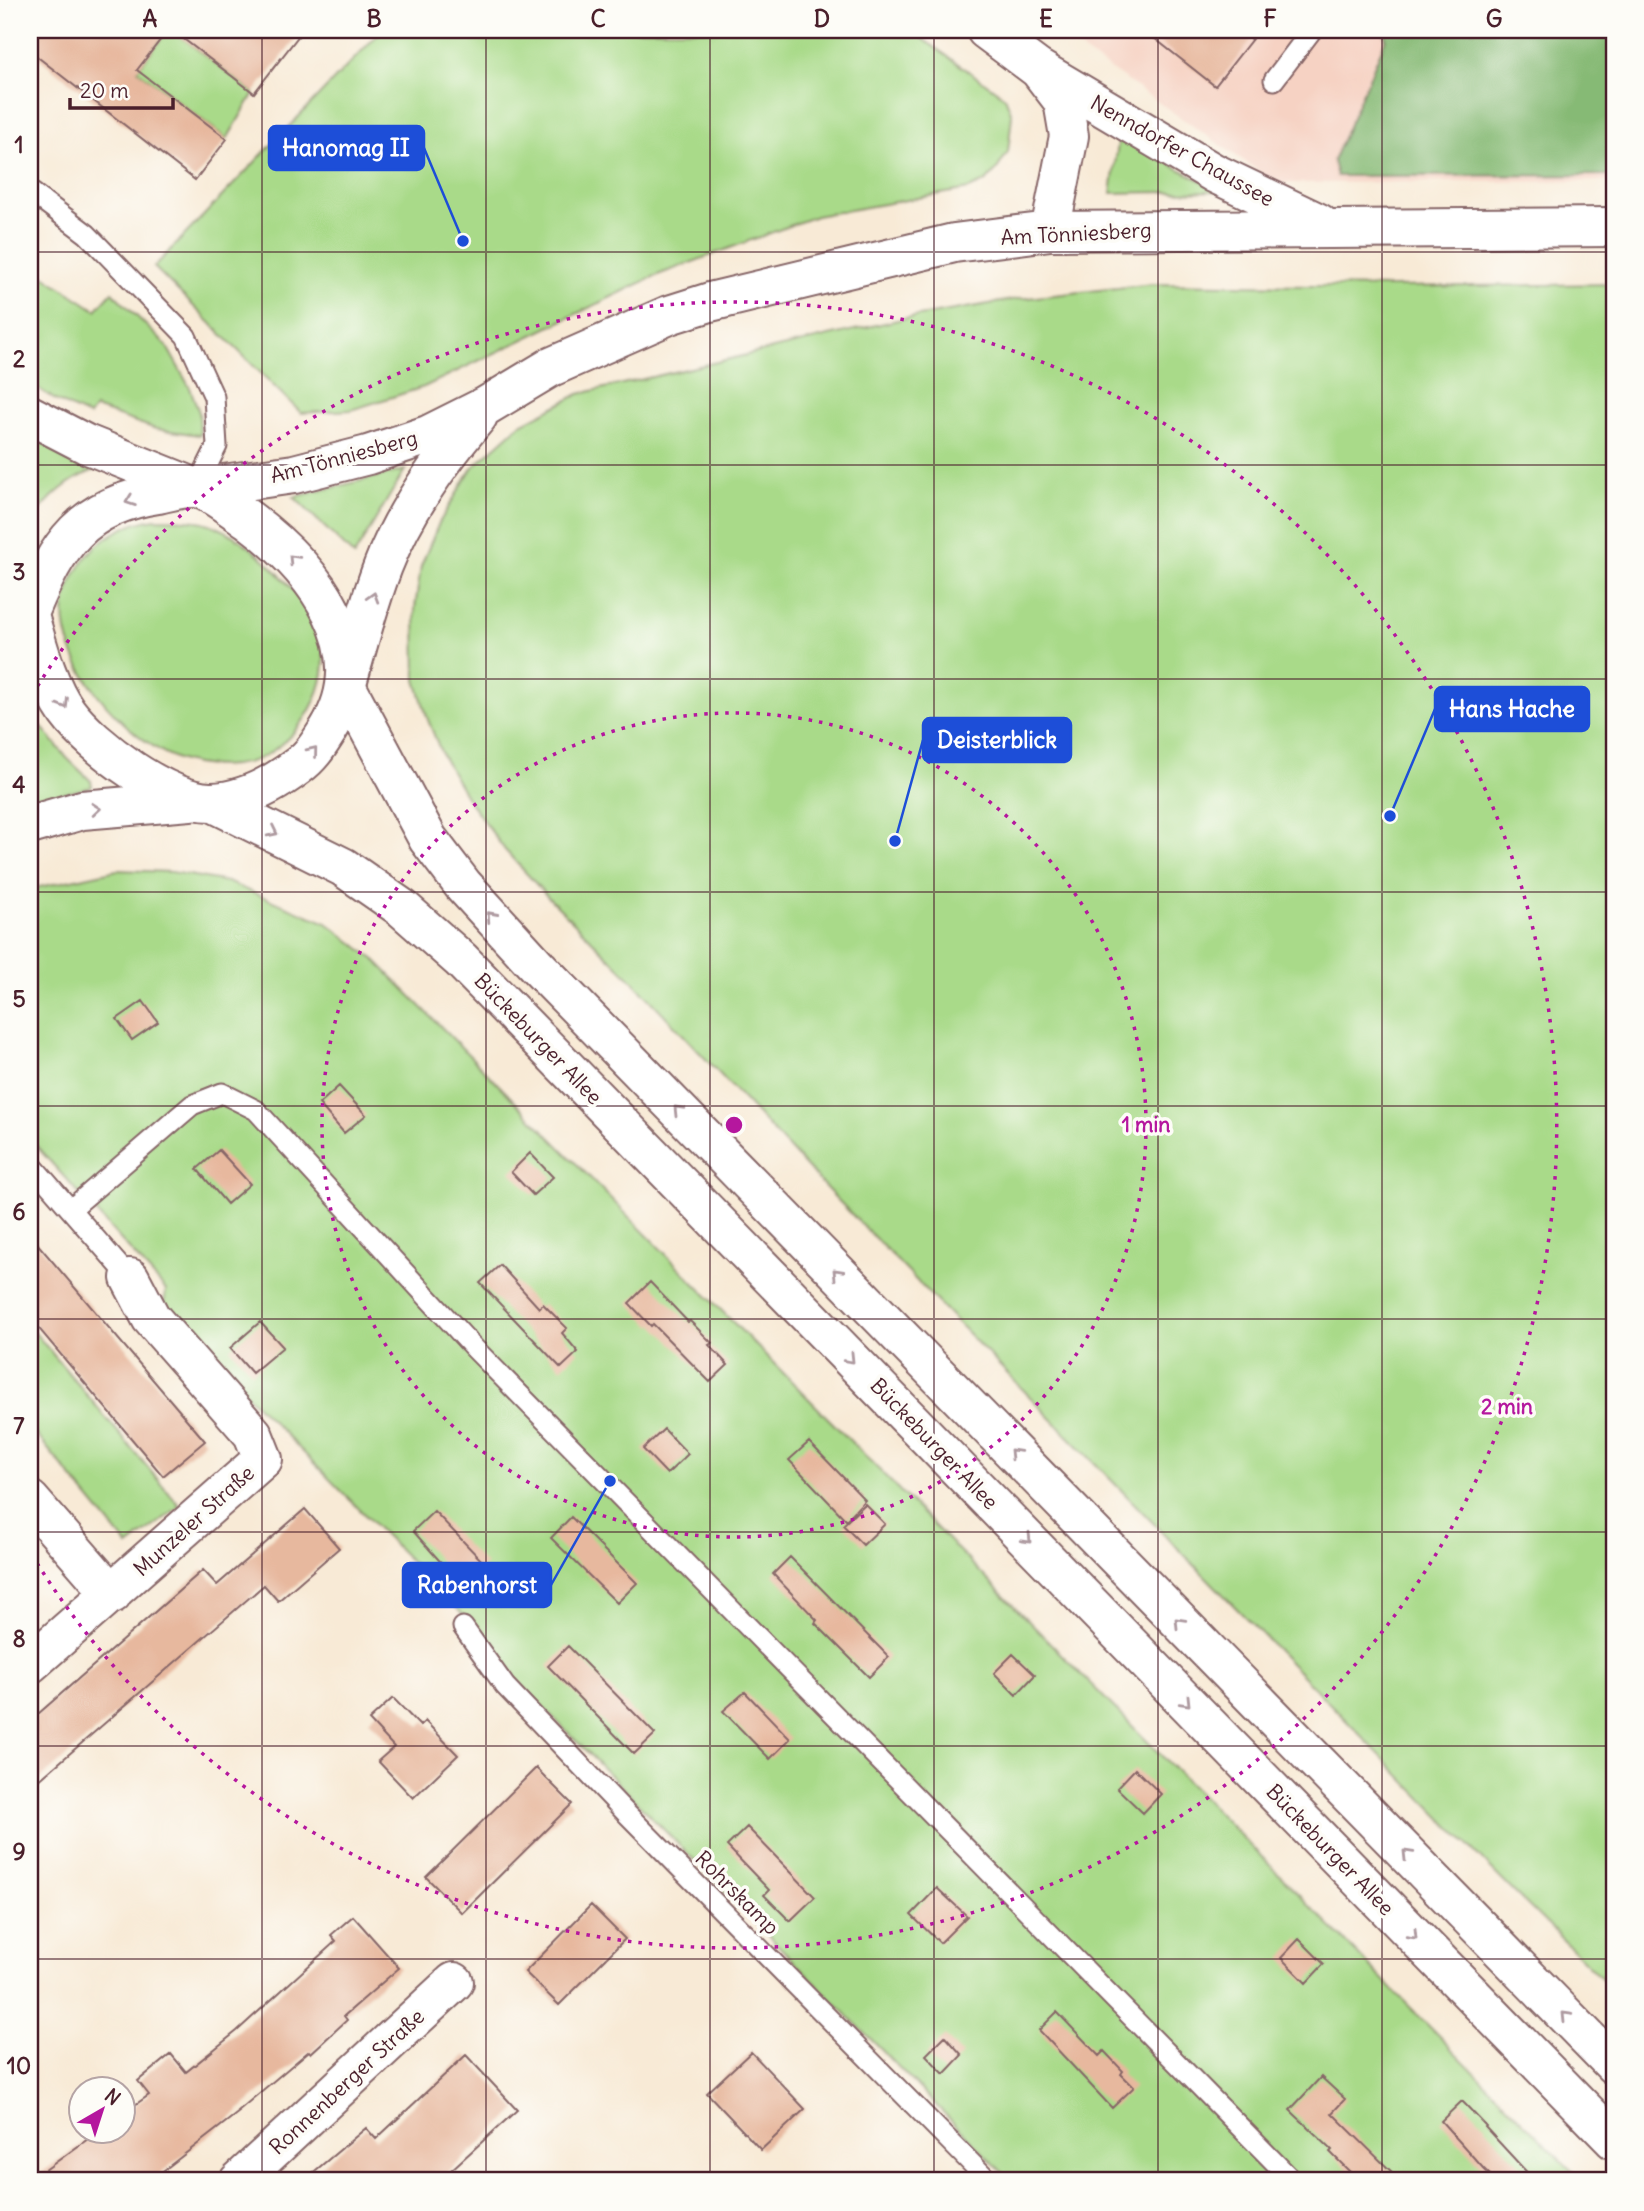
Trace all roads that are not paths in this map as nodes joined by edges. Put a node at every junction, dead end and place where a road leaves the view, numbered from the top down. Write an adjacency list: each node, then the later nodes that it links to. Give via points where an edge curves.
1 (986, 30): 3 (main road, Nenndorfer Chaussee)
2 (1312, 30): 4 (lane)
3 (1037, 68): 7 (main road, Nenndorfer Chaussee, via 1214,173); 8 (main road, Nenndorfer Chaussee, via 1063,101 1069,136)
4 (1274, 80)
5 (30, 191): 11 (lane, via 87,234 186,336 214,397 215,409 217,446)
6 (1614, 227): 7 (main road, Am Tönniesberg)
7 (1331, 228): 8 (main road, Am Tönniesberg)
8 (1049, 231): 9 (main road, Am Tönniesberg, via 954,243 699,305 551,367)
9 (486, 406): 11 (main road, Am Tönniesberg, via 428,435 368,455 294,474); 14 (main road, Am Tönniesberg, one-way to 9, via 383,565 415,501)
10 (30, 415): 11 (main road, via 86,444)
11 (197, 488): 12 (main road, Am Tönniesberg, one-way to 12, via 145,495 96,514 79,526 53,560); 14 (main road, one-way to 11, via 336,619 318,588 263,531)
12 (30, 611)
13 (30, 619): 15 (main road, Bückeburger Allee, one-way to 15, via 50,681 66,711 98,745 159,786)
14 (346, 686): 15 (main road, Am Tönniesberg, one-way to 14, via 253,794 302,764 336,718); 25 (main road, one-way to 14, via 537,966 428,839)
15 (205, 801): 16 (main road, Am Tönniesberg, one-way to 15, via 82,810); 26 (main road, Bückeburger Allee, one-way to 26, via 343,867 402,908 461,960)
16 (30, 825)
17 (30, 1163): 18 (lane)
18 (71, 1209): 19 (lane); 29 (lane, via 192,1105 222,1093 256,1110 474,1348)
19 (130, 1278): 21 (main road, Munzeler Straße, via 151,1318 253,1434 263,1459)
20 (30, 1500): 21 (main road)
21 (112, 1594): 23 (main road, Munzeler Straße)
22 (463, 1628): 28 (lane, Rohrskamp, via 505,1686)
23 (30, 1664)
24 (454, 1982): 27 (main road, Ronnenberger Straße)
25 (1614, 2065)
26 (1614, 2140)
27 (239, 2181)
28 (989, 2181)
29 (1293, 2181)

